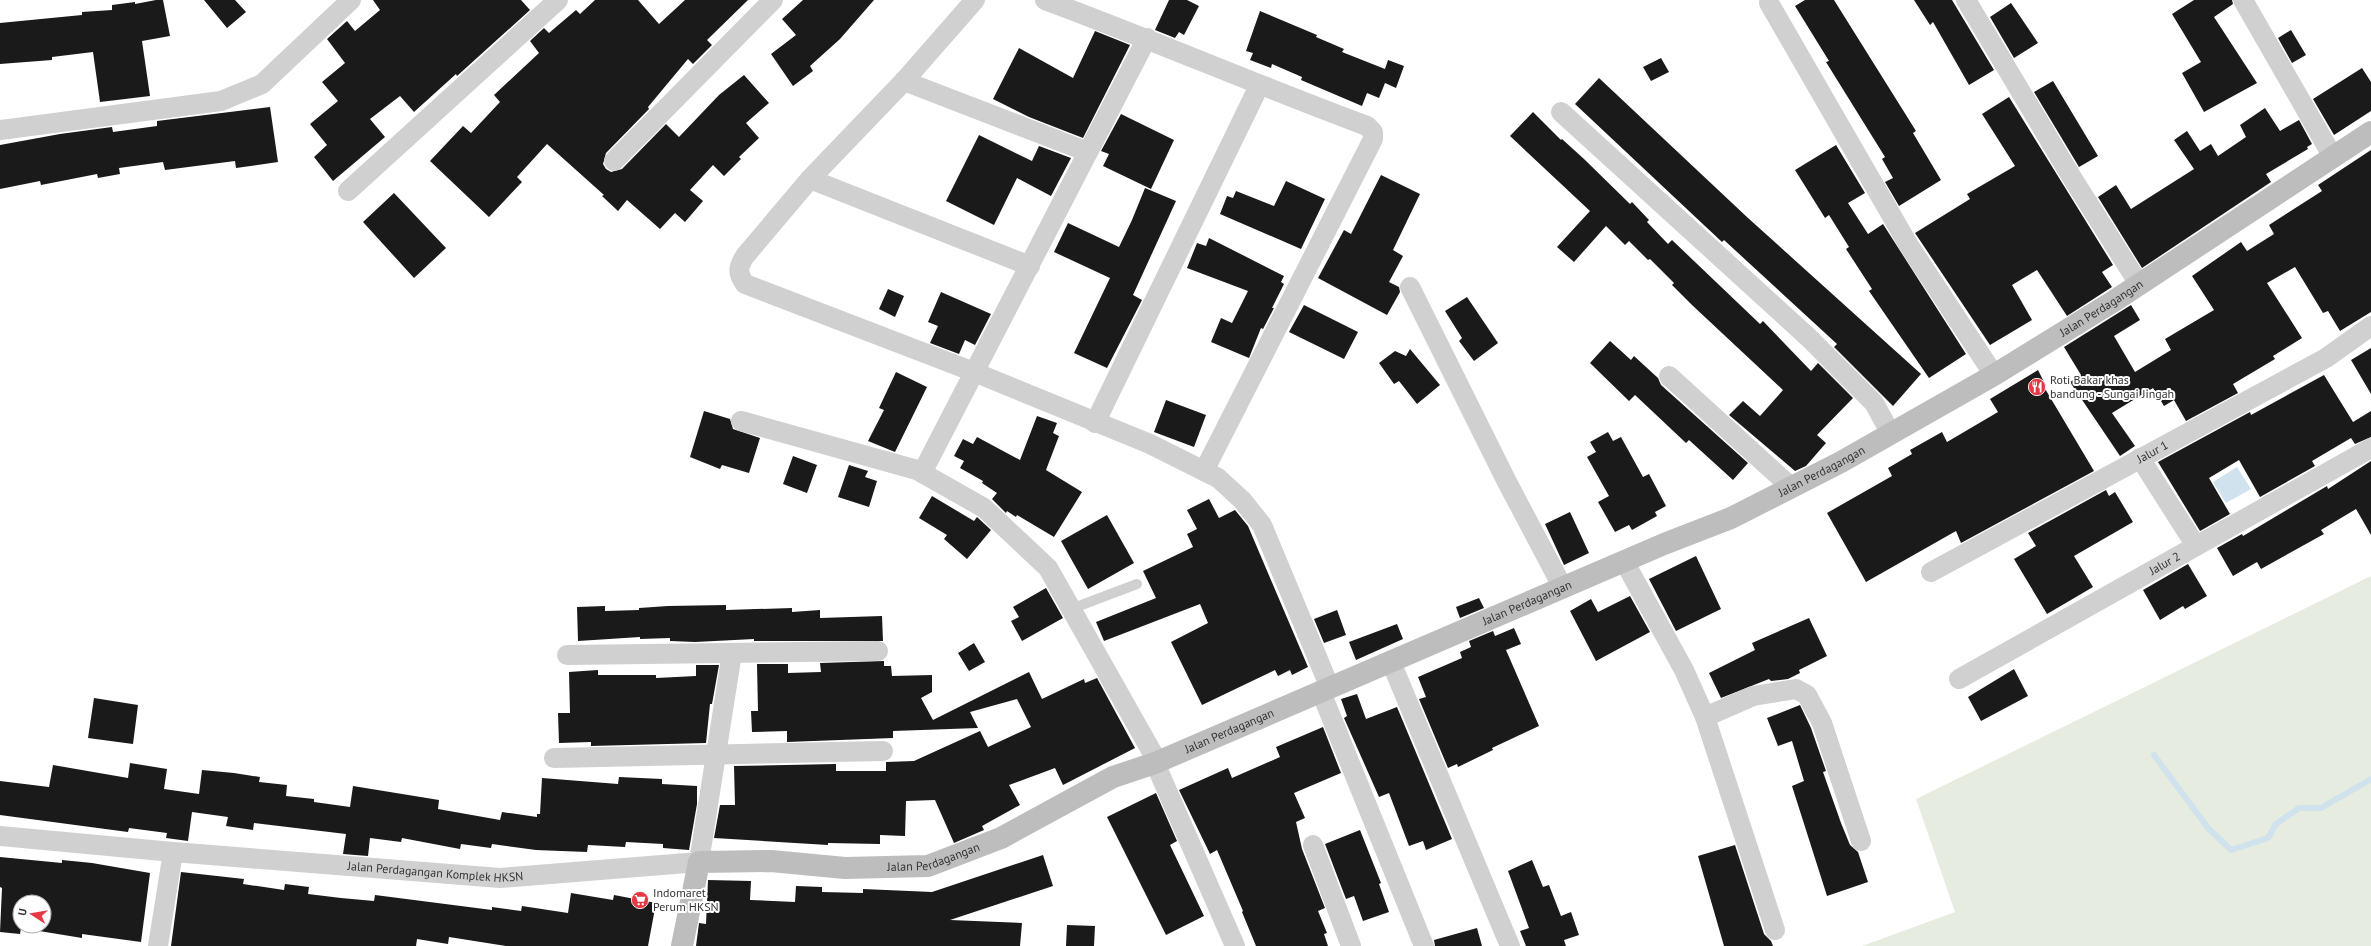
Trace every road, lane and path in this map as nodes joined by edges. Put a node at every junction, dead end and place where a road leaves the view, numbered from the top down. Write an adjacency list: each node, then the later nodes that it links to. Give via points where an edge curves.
1 (351, 0): 13 (street, via 262,84 222,101)
2 (558, 0): 19 (street)
3 (773, 0): 17 (street)
4 (975, 0): 10 (street)
5 (1045, 0): 9 (street)
6 (1966, 0): 21 (street)
7 (2243, 0): 16 (street)
8 (1769, 3): 25 (street, via 1908,244)
9 (1147, 38): 11 (street); 15 (street)
10 (904, 81): 15 (street); 18 (street)
11 (1259, 86): 28 (street); 32 (street, via 1367,126 1371,128 1374,136)
12 (1561, 112): 29 (street, via 1808,337 1874,403)
13 (0, 130)
14 (2371, 133): 16 (street, Jalan Perdagangan)
15 (1088, 152): 20 (street)
16 (2333, 157): 21 (street, Jalan Perdagangan)
17 (614, 161)
18 (810, 179): 20 (street); 24 (street, via 739,266 739,276 745,284)
19 (348, 191)
20 (1030, 266): 24 (street)
21 (2139, 284): 25 (street, Jalan Perdagangan)
22 (1410, 287): 39 (street)
23 (2371, 326): 31 (street, Jalur 1, via 2326,358)
24 (974, 372): 28 (street); 33 (street)
25 (1994, 375): 29 (street, Jalan Perdagangan)
26 (1669, 376): 34 (street)
27 (741, 421): 33 (street)
28 (1095, 423): 32 (street, via 1150,444)
29 (1891, 434): 34 (street, Jalan Perdagangan)
30 (2371, 448): 35 (street, Jalur 2)
31 (2140, 458): 35 (street); 37 (street, Jalur 1)
32 (1204, 471): 46 (street, via 1218,478 1242,500 1262,525)
33 (922, 473): 40 (street, via 984,508 1048,568)
34 (1791, 487): 36 (street, Jalan Perdagangan, via 1731,518)
35 (2196, 546): 45 (street, Jalur 2)
36 (1624, 562): 39 (street, Jalan Perdagangan); 47 (street, via 1684,670)
37 (1931, 572)
38 (1137, 584): 40 (lane)
39 (1563, 588): 44 (street, Jalan Perdagangan)
40 (1071, 609): 51 (street)
41 (878, 651): 42 (street)
42 (732, 653): 43 (street); 49 (street)
43 (567, 655)
44 (1391, 662): 46 (street, Jalan Perdagangan); 63 (street)
45 (1959, 679)
46 (1325, 690): 51 (street, Jalan Perdagangan); 62 (street)
47 (1705, 717): 53 (street, via 1752,696 1796,689 1807,696 1822,722); 57 (street)
48 (884, 751): 49 (street)
49 (716, 754): 50 (street); 56 (street)
50 (554, 758)
51 (1156, 762): 56 (street, Jalan Perdagangan, via 1112,777 1001,838 928,866 845,868 771,861); 60 (street)
52 (0, 836): 55 (street, Jalan Perdagangan Komplek HKSN)
53 (1861, 841)
54 (1313, 845): 61 (street)
55 (173, 852): 56 (street, Jalan Perdagangan Komplek HKSN, via 500,878); 58 (street)
56 (699, 862): 59 (street)
57 (1775, 930)
58 (158, 946)
59 (682, 946)
60 (1235, 946)
61 (1351, 946)
62 (1424, 946)
63 (1510, 946)

